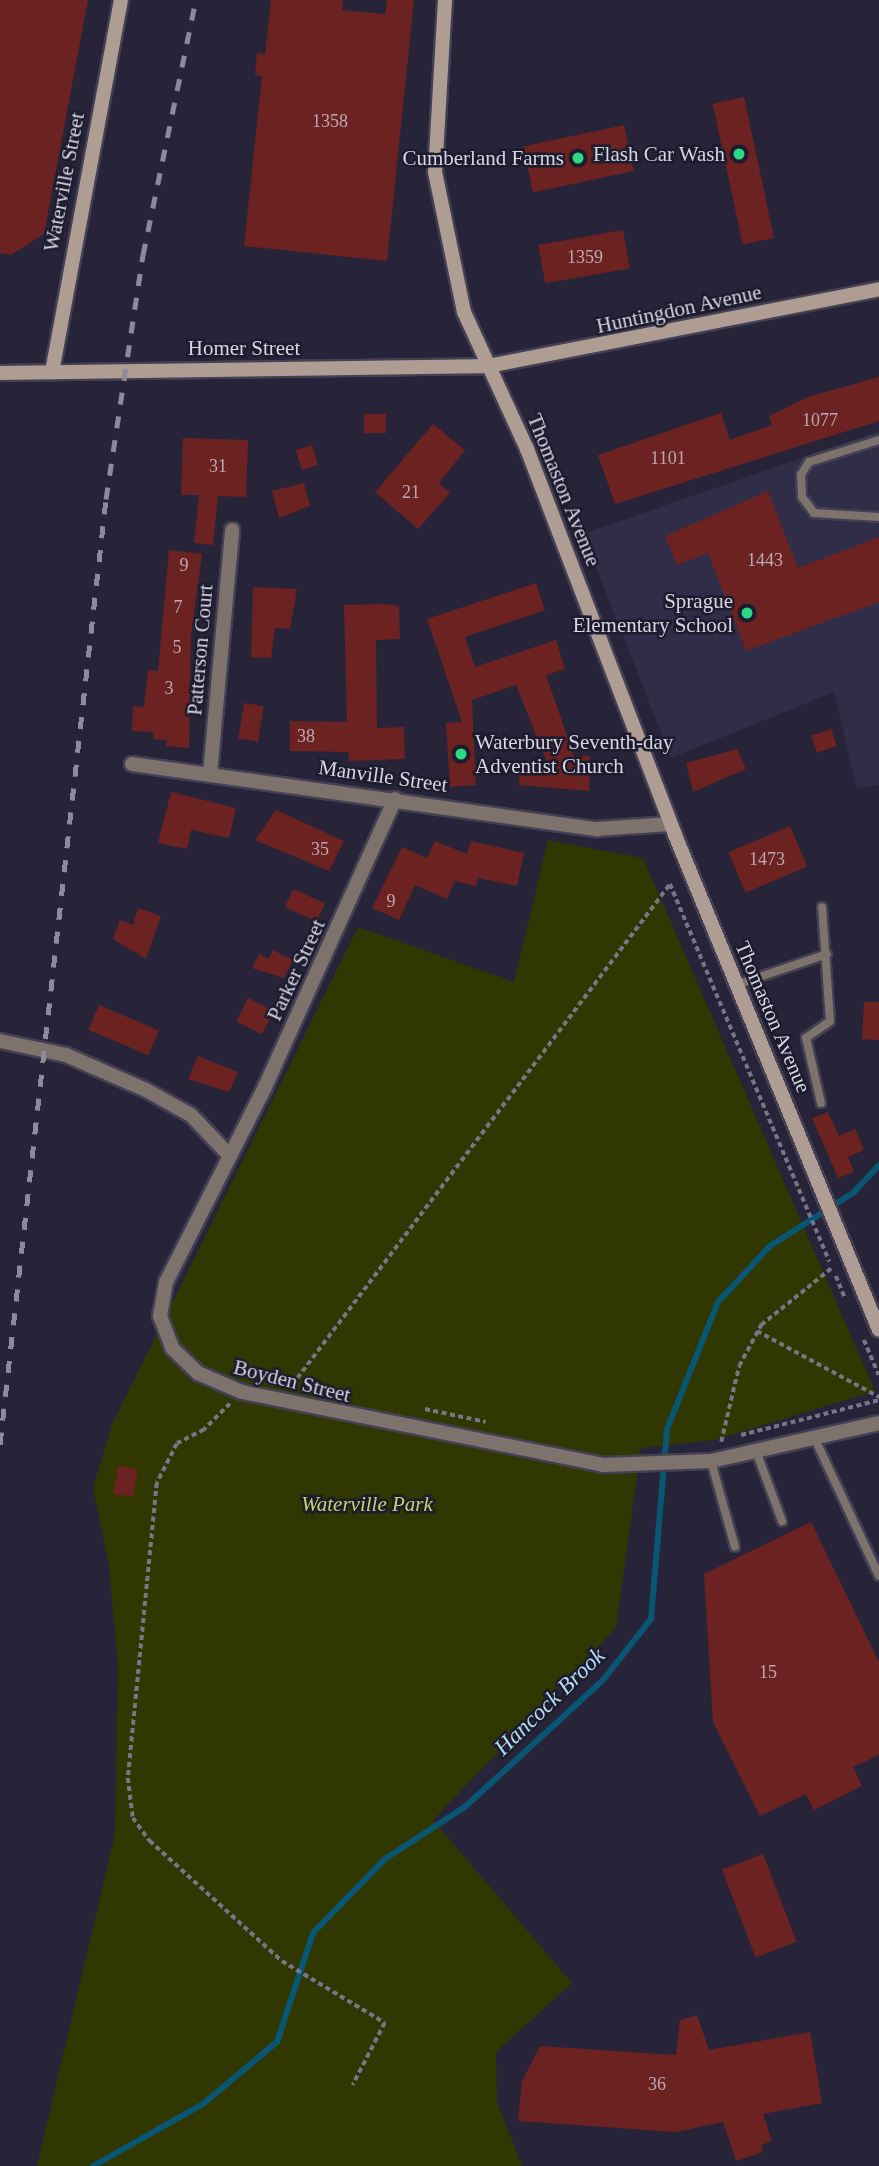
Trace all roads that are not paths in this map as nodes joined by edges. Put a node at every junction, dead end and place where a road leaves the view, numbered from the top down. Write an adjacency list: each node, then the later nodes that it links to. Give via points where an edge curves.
1 (121, 0): 5 (main road, Waterville Street)
2 (445, 0): 4 (main road, Thomaston Avenue, via 436,191 464,312)
3 (879, 289): 4 (main road, Huntingdon Avenue)
4 (488, 366): 5 (main road, Homer Street); 13 (main road, Thomaston Avenue, via 527,449)
5 (52, 372): 6 (main road, Homer Street)
6 (0, 373)
7 (879, 440): 8 (lane, via 809,462 801,475 802,497 814,513)
8 (879, 517)
9 (232, 530): 11 (street, Patterson Court)
10 (131, 764): 11 (street, Manville Street)
11 (211, 775): 12 (street, Manville Street)
12 (395, 799): 13 (street, Manville Street, via 597,829); 19 (street, Parker Street, via 265,1087)
13 (670, 824): 16 (main road, Thomaston Avenue)
14 (822, 906): 15 (lane)
15 (827, 954): 16 (lane); 18 (lane, via 830,1021 806,1038)
16 (736, 985): 20 (main road, Thomaston Avenue)
17 (0, 1041): 19 (street, via 66,1055 146,1090 191,1115)
18 (821, 1103)
19 (228, 1154): 24 (street, Boyden Street, via 166,1282 160,1315 172,1348 188,1366 242,1392 529,1453 640,1467)
20 (879, 1330)
21 (879, 1423): 22 (street, Boyden Street)
22 (814, 1437): 23 (street, Boyden Street); 27 (lane)
23 (756, 1451): 24 (street, Boyden Street); 25 (lane)
24 (711, 1461): 26 (lane)
25 (782, 1521)
26 (735, 1547)
27 (879, 1576)

